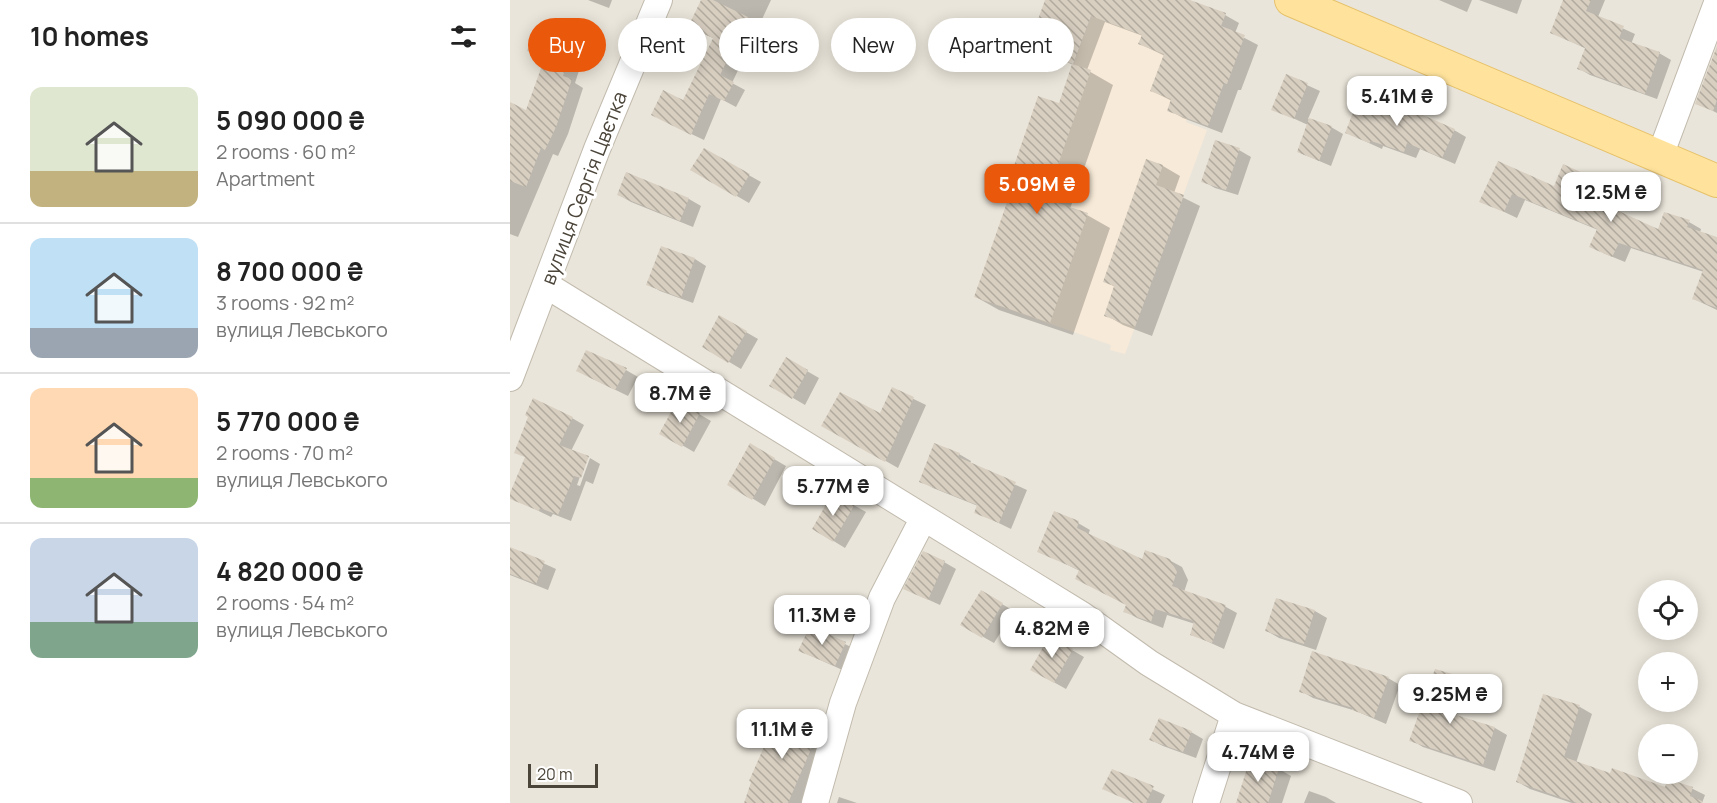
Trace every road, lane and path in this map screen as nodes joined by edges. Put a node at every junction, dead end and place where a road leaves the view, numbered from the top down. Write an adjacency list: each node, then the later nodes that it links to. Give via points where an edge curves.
1 (659, 0): 6 (street, вулиця Сергія Цвєтка)
2 (1291, 0): 4 (main road)
3 (1717, 3): 4 (street)
4 (1660, 156): 5 (main road)
5 (1717, 181)
6 (546, 285): 7 (street, вулиця Сергія Цвєтка); 8 (street)
7 (510, 378)
8 (923, 519): 9 (street, via 1082,615 1149,663); 10 (street, via 878,609 843,703)
9 (1234, 715): 11 (street); 12 (street)
10 (815, 803)
11 (1206, 803)
12 (1459, 803)

